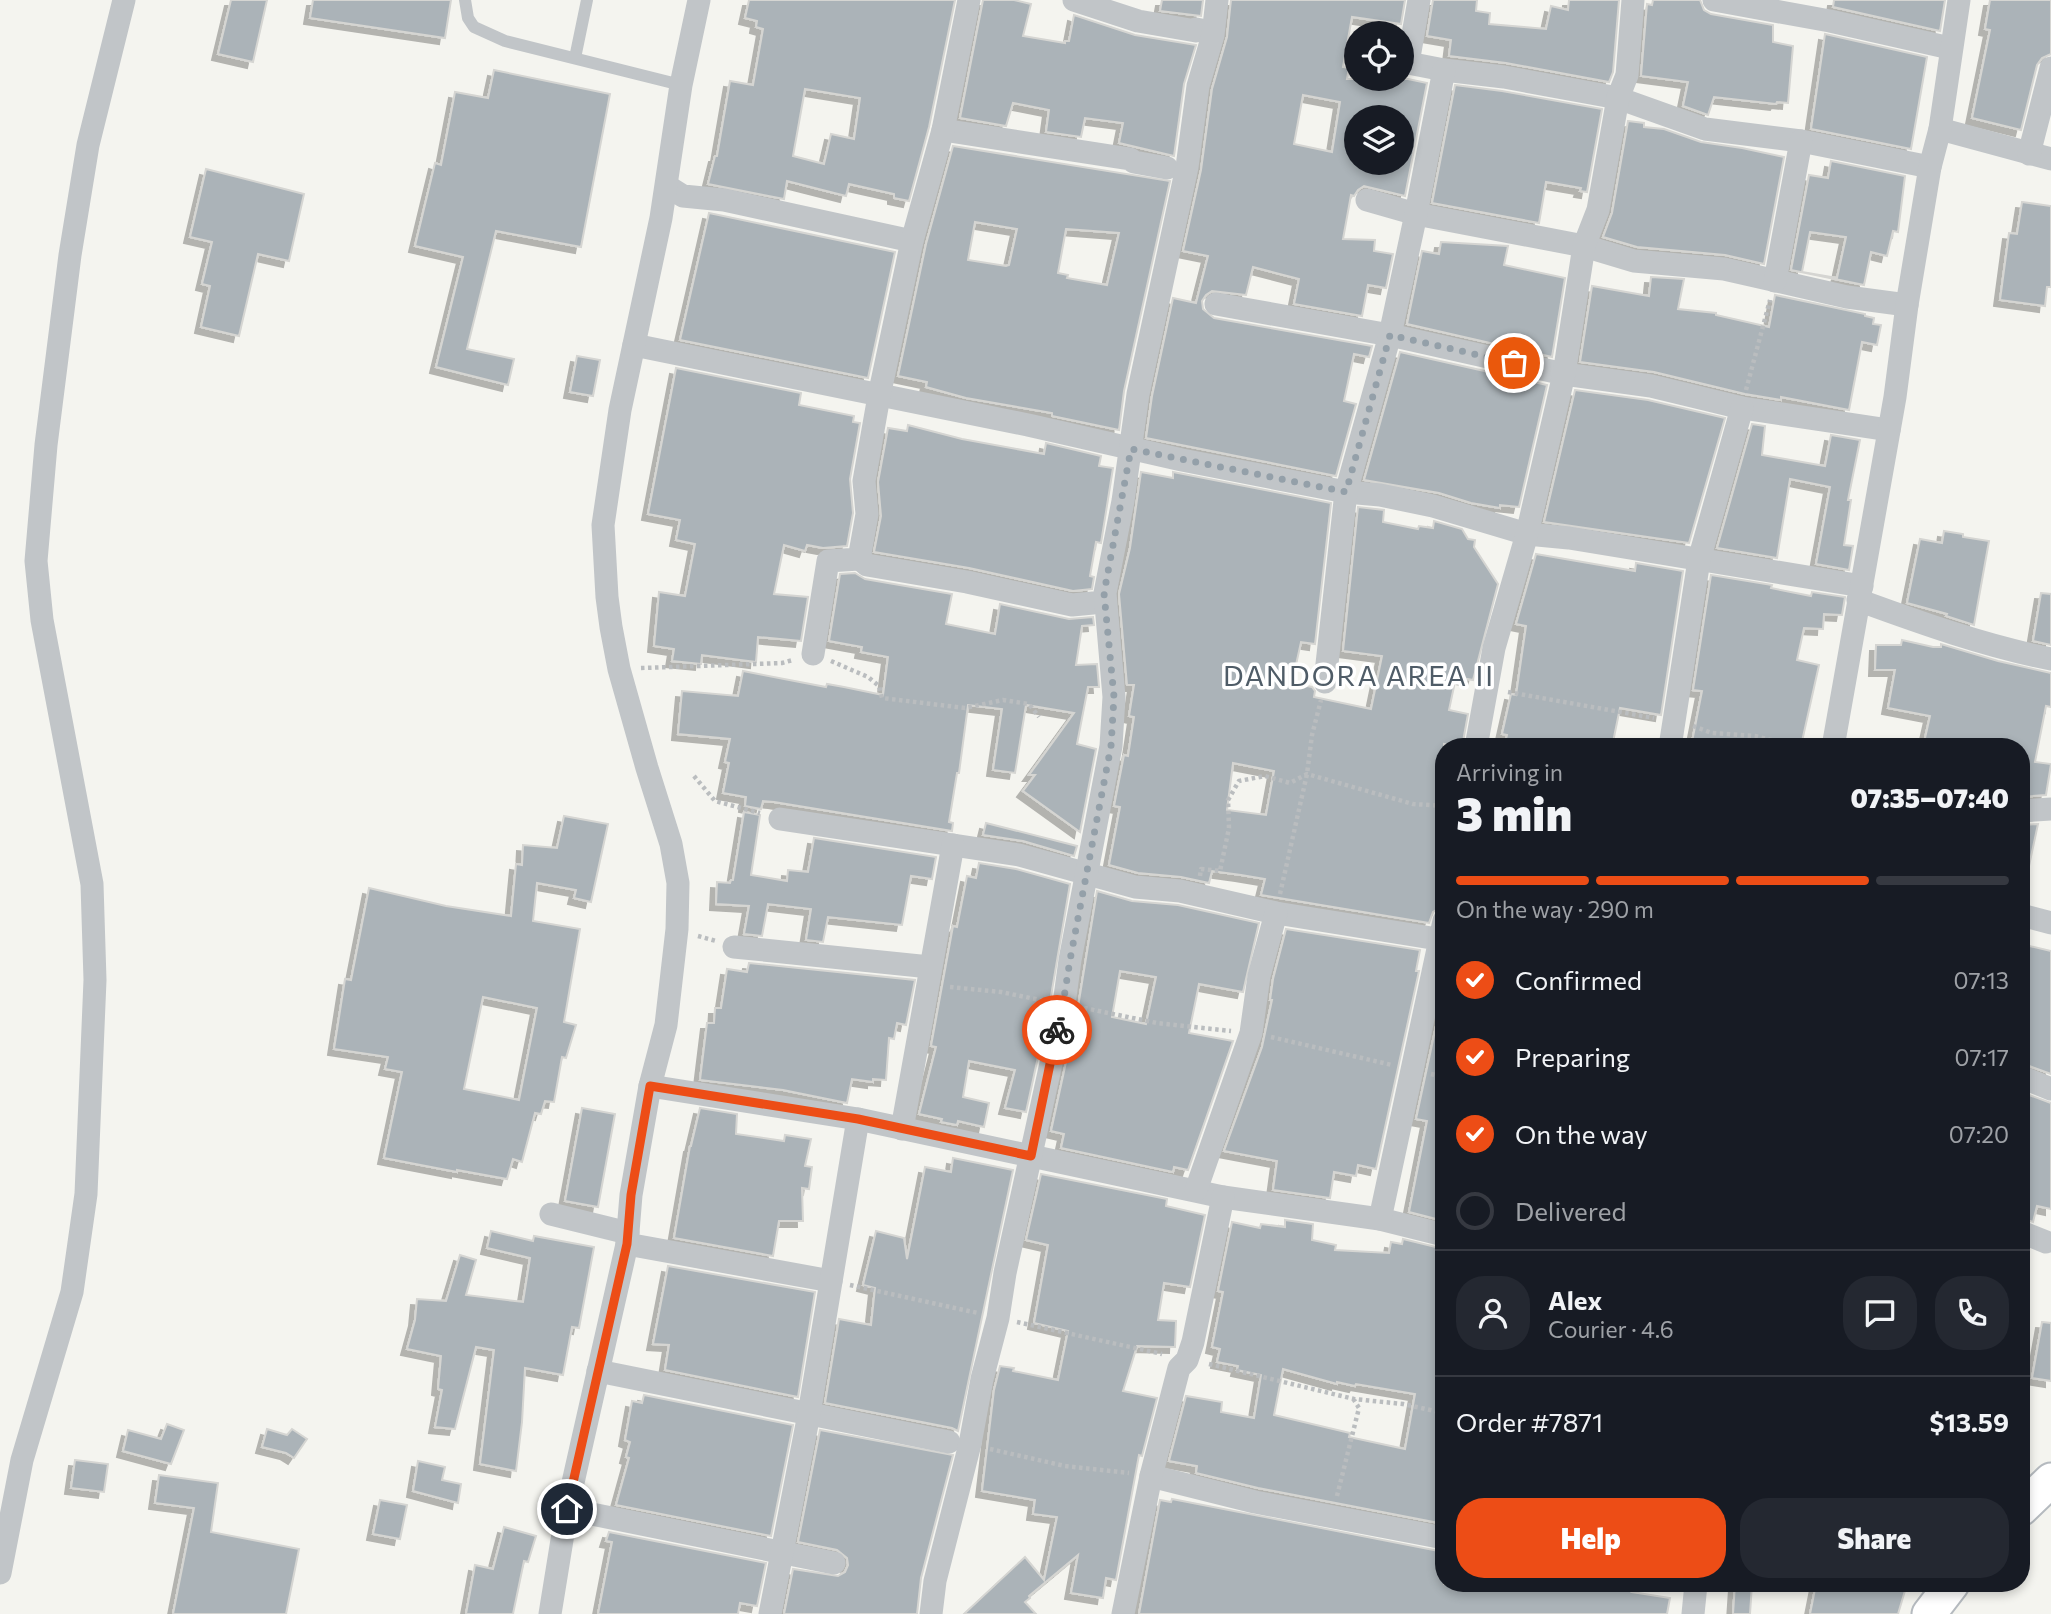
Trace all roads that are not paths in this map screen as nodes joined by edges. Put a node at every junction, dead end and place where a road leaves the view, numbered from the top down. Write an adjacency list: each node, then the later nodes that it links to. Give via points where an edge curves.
1 (124, 0): 90 (street, via 88,145 69,255 36,561 42,620 92,884 95,980 86,1194 72,1292 22,1460)
2 (465, 0): 15 (lane, via 474,27 505,41)
3 (587, 0): 15 (lane)
4 (699, 0): 18 (street)
5 (969, 0): 21 (street)
6 (1074, 0): 13 (street, via 1138,21)
7 (1217, 0): 40 (street)
8 (1419, 0): 17 (street, via 1408,63)
9 (1633, 0): 19 (street, via 1627,75)
10 (1714, 0): 12 (street)
11 (1959, 0): 14 (street)
12 (1805, 8): 14 (street)
13 (1206, 31)
14 (1950, 48): 20 (street)
15 (575, 58): 18 (lane)
16 (2051, 68): 23 (street)
17 (1444, 70): 19 (street); 28 (street)
18 (681, 85): 26 (street)
19 (1618, 97): 22 (street, via 1705,129); 30 (street, via 1598,210)
20 (1940, 129): 23 (street); 24 (street)
21 (943, 130): 25 (street); 29 (street)
22 (1801, 141): 24 (street); 31 (street)
23 (2040, 156)
24 (1930, 167): 33 (street)
25 (1167, 168)
26 (667, 186): 29 (street, via 683,196 724,200); 35 (street)
27 (1367, 200): 28 (street)
28 (1416, 214): 30 (street); 34 (street)
29 (912, 241): 37 (street)
30 (1584, 246): 31 (street, via 1634,261 1724,269); 36 (street)
31 (1775, 281): 33 (street, via 1847,298)
32 (1216, 303): 34 (street)
33 (1907, 304): 39 (street)
34 (1390, 335): 36 (street); 41 (street)
35 (634, 345): 37 (street); 66 (street, via 603,525 607,597 619,669 671,844 678,883 666,1025)
36 (1564, 374): 38 (street, via 1651,386); 42 (street)
37 (879, 396): 40 (street); 43 (street, via 864,481 867,514)
38 (1742, 408): 39 (street); 44 (street)
39 (1889, 430): 45 (street)
40 (1131, 449): 41 (street); 57 (street, via 1104,593 1114,697 1111,746)
41 (1346, 492): 42 (street, via 1433,506); 49 (street)
42 (1527, 534): 44 (street); 50 (street, via 1494,648)
43 (859, 558): 46 (street, via 867,565 1072,605); 47 (street, via 828,561)
44 (1699, 560): 45 (street); 51 (street, via 1684,717)
45 (1860, 593): 48 (street, via 2011,651); 52 (street)
46 (1093, 603)
47 (813, 653)
48 (2051, 659)
49 (1325, 682)
50 (1478, 738)
51 (1674, 738)
52 (1835, 738)
53 (2051, 809): 54 (street)
54 (2030, 810)
55 (780, 819): 56 (street)
56 (953, 845): 57 (street, via 1018,855); 63 (street)
57 (1088, 874): 58 (street); 70 (street)
58 (1276, 913): 61 (street); 71 (street, via 1259,976 1251,1033)
59 (2030, 917): 60 (street)
60 (2051, 923)
61 (1435, 933)
62 (734, 947): 63 (street)
63 (930, 967): 69 (street)
64 (1435, 969): 74 (street)
65 (2030, 1081): 67 (street)
66 (650, 1086): 68 (street); 77 (street)
67 (2051, 1089)
68 (858, 1119): 69 (street); 79 (street)
69 (902, 1129): 70 (street)
70 (1031, 1156): 71 (street); 82 (street, via 998,1318)
71 (1196, 1190): 72 (street)
72 (1223, 1197): 74 (street); 83 (street, via 1187,1360 1179,1368)
73 (551, 1214): 77 (street)
74 (1380, 1219): 75 (street)
75 (1435, 1233)
76 (2030, 1236): 78 (street)
77 (627, 1238): 79 (street); 80 (street)
78 (2046, 1242)
79 (831, 1281): 81 (street)
80 (598, 1371): 81 (street); 86 (street)
81 (808, 1414): 82 (street); 88 (street)
82 (960, 1443): 95 (street)
83 (1151, 1476): 87 (street, via 1255,1502); 96 (street)
84 (2051, 1480): 85 (main road)
85 (2030, 1500)
86 (567, 1509): 88 (street); 93 (street)
87 (1435, 1536)
88 (783, 1551): 89 (street); 94 (street)
89 (834, 1563)
90 (0, 1573)
91 (1695, 1592): 97 (street)
92 (1946, 1592): 98 (main road)
93 (550, 1614)
94 (770, 1614)
95 (930, 1614)
96 (1123, 1614)
97 (1693, 1614)
98 (1929, 1614)

